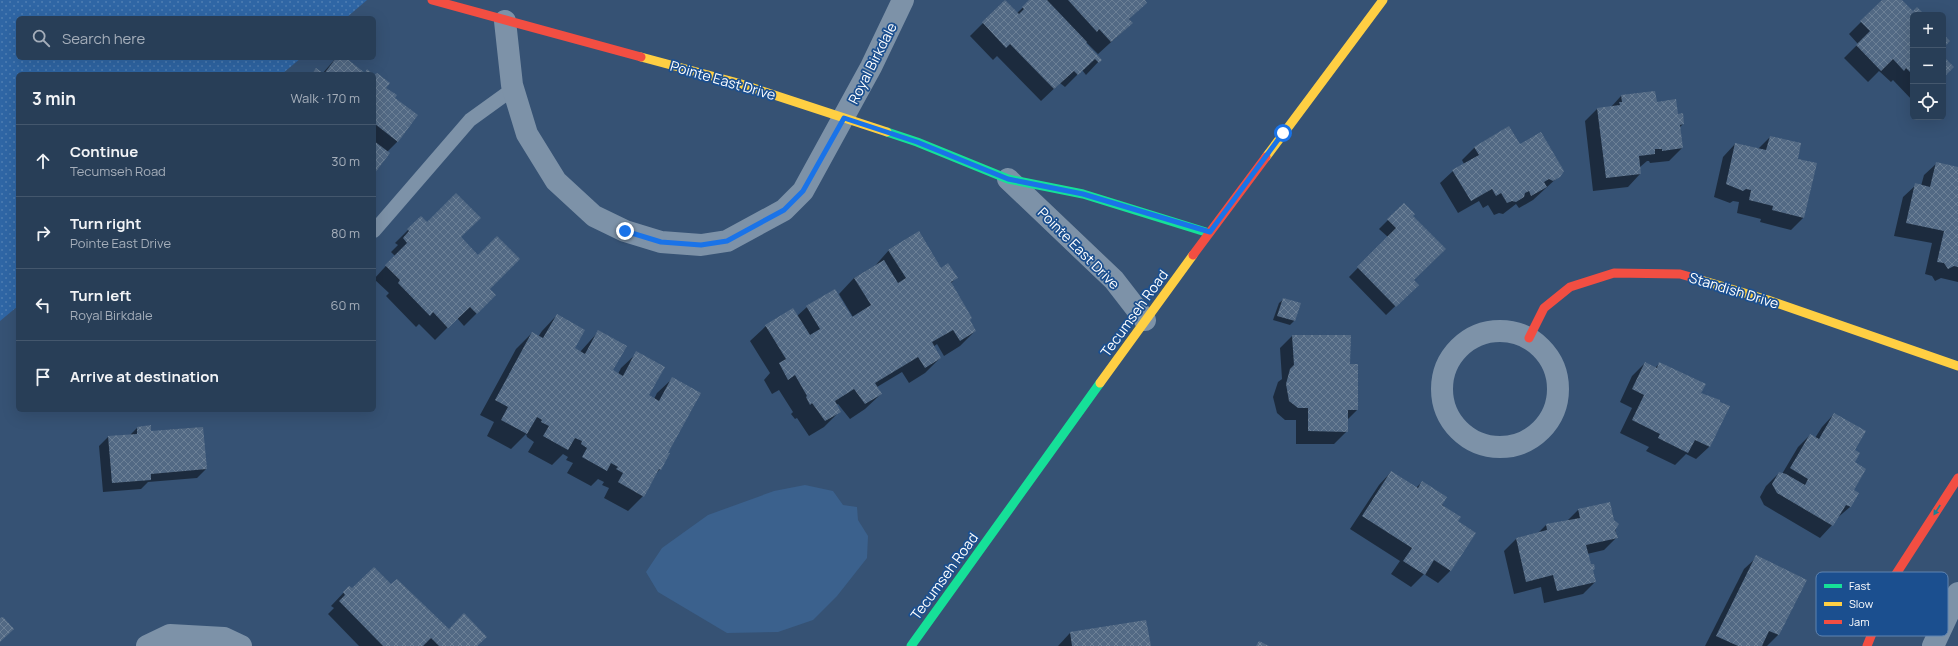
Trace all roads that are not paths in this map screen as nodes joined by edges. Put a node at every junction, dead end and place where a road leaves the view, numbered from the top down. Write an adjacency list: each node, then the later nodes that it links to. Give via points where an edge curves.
1 (432, 0): 4 (street, Pointe East Drive)
2 (903, 0): 6 (street, Royal Birkdale)
3 (1383, 0): 9 (street, Tecumseh Road)
4 (505, 21): 5 (street, Royal Birkdale); 6 (street, Pointe East Drive, via 738,83)
5 (513, 89): 6 (street, Royal Birkdale, via 527,134 556,181 594,216 625,231 661,242 701,245 727,241 784,210 803,191); 8 (lane, via 470,120)
6 (844, 118): 7 (street, Pointe East Drive, via 917,142)
7 (1008, 179): 9 (street, Pointe East Drive, via 1083,194); 10 (street, Pointe East Drive, via 1114,280)
8 (376, 230)
9 (1210, 232): 10 (street, Tecumseh Road)
10 (1145, 320): 21 (street, Tecumseh Road)
11 (1529, 338): 11 (street, via 1507,331 1484,333 1464,343 1449,360 1442,382 1444,405 1454,426 1471,440 1493,447 1516,445 1536,435 1551,418 1558,396 1556,373 1546,353); 12 (street, Standish Drive, via 1544,308 1570,287 1614,273 1680,274 1768,300)
12 (1958, 366)
13 (1958, 478): 14 (street, one-way to 14)
14 (1897, 572)
15 (1958, 593): 16 (street)
16 (1948, 614)
17 (1870, 636): 22 (street, one-way to 22)
18 (1938, 636): 23 (street)
19 (148, 646): 20 (street, via 170,635 224,638)
20 (241, 646)
21 (911, 646)
22 (1866, 646)
23 (1933, 646)

